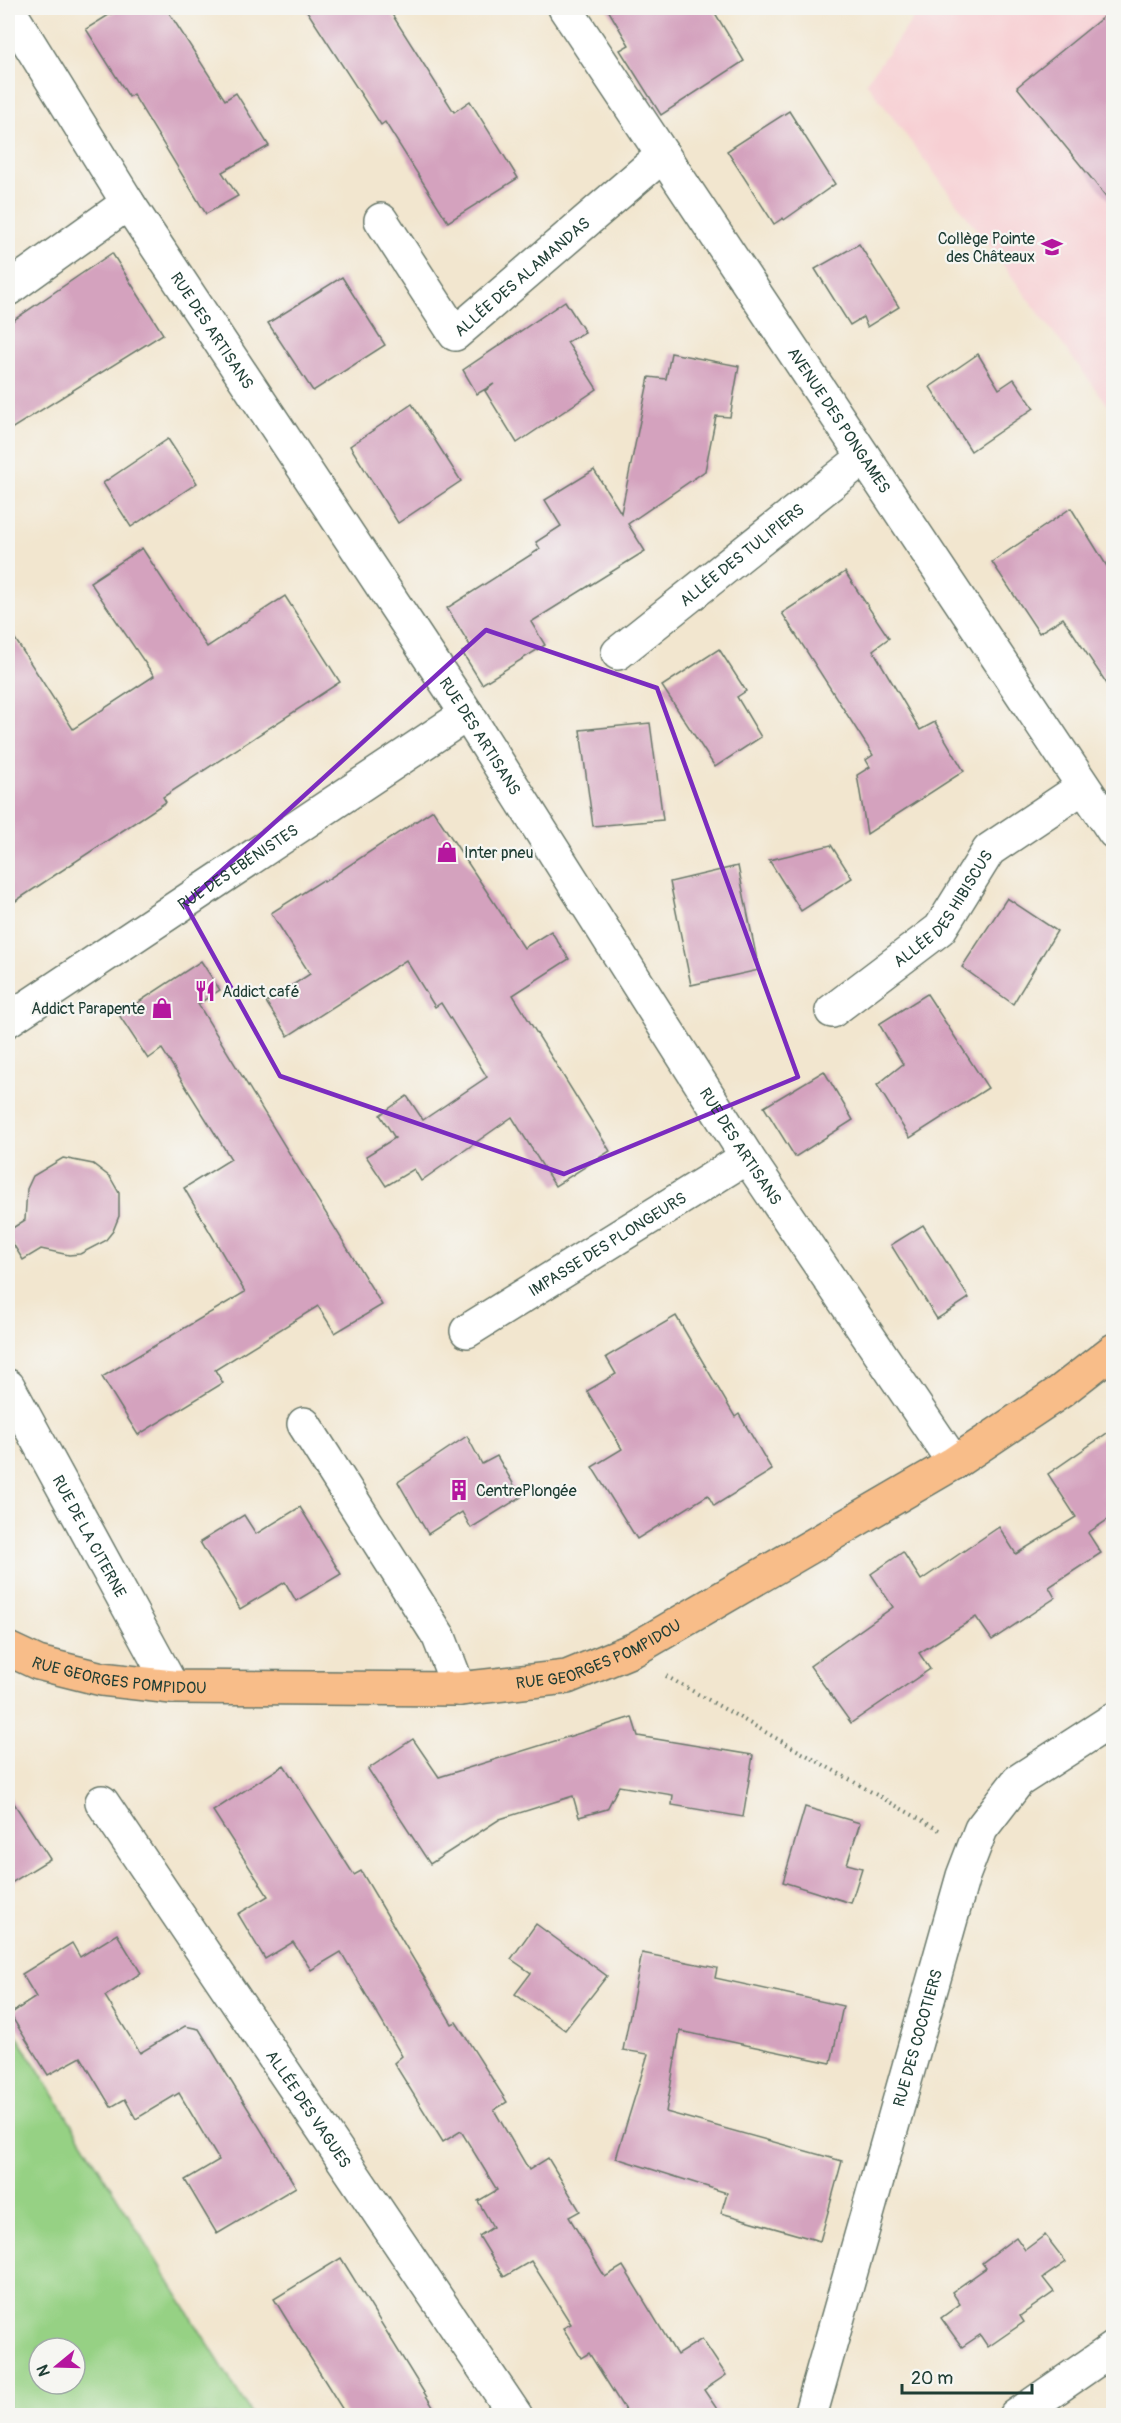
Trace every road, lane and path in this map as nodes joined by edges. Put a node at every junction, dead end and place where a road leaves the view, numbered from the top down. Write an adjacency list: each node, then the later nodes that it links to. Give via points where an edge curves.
1 (565, 8): 3 (street, AVENUE DES PONGAMES)
2 (8, 9): 4 (street, RUE DES ARTISANS)
3 (663, 155): 5 (street, ALLÉE DES ALAMANDAS, via 455,334); 7 (street, AVENUE DES PONGAMES)
4 (128, 203): 6 (street); 9 (street, RUE DES ARTISANS)
5 (381, 220)
6 (8, 289)
7 (864, 458): 8 (street, ALLÉE DES TULIPIERS); 10 (street, AVENUE DES PONGAMES)
8 (618, 654)
9 (467, 714): 13 (street, RUE DES EBÉNISTES); 14 (street, RUE DES ARTISANS)
10 (1083, 787): 11 (street, AVENUE DES PONGAMES); 12 (street, ALLÉE DES HIBISCUS, via 989,850 940,929)
11 (1113, 832)
12 (832, 1011)
13 (8, 1020)
14 (747, 1157): 15 (street, IMPASSE DES PLONGEURS); 19 (street, RUE DES ARTISANS)
15 (467, 1331)
16 (1113, 1350): 19 (main road, RUE GEORGES POMPIDOU, via 1060,1392)
17 (8, 1386): 22 (street, RUE DE LA CITERNE)
18 (304, 1424): 23 (street, via 439,1637)
19 (954, 1463): 21 (main road, RUE GEORGES POMPIDOU)
20 (8, 1649): 22 (main road, RUE GEORGES POMPIDOU, via 38,1663 102,1679)
21 (635, 1649): 23 (main road, RUE GEORGES POMPIDOU, via 567,1677); 26 (path, via 669,1678)
22 (172, 1687): 23 (main road, RUE GEORGES POMPIDOU)
23 (459, 1689)
24 (1113, 1719): 26 (street, RUE DES COCOTIERS, via 1018,1781 981,1828)
25 (102, 1802): 28 (street, ALLÉE DES VAGUES)
26 (974, 1849): 29 (street, RUE DES COCOTIERS, via 963,1876)
27 (1113, 2348): 30 (street)
28 (516, 2415)
29 (810, 2415)
30 (1016, 2415)

